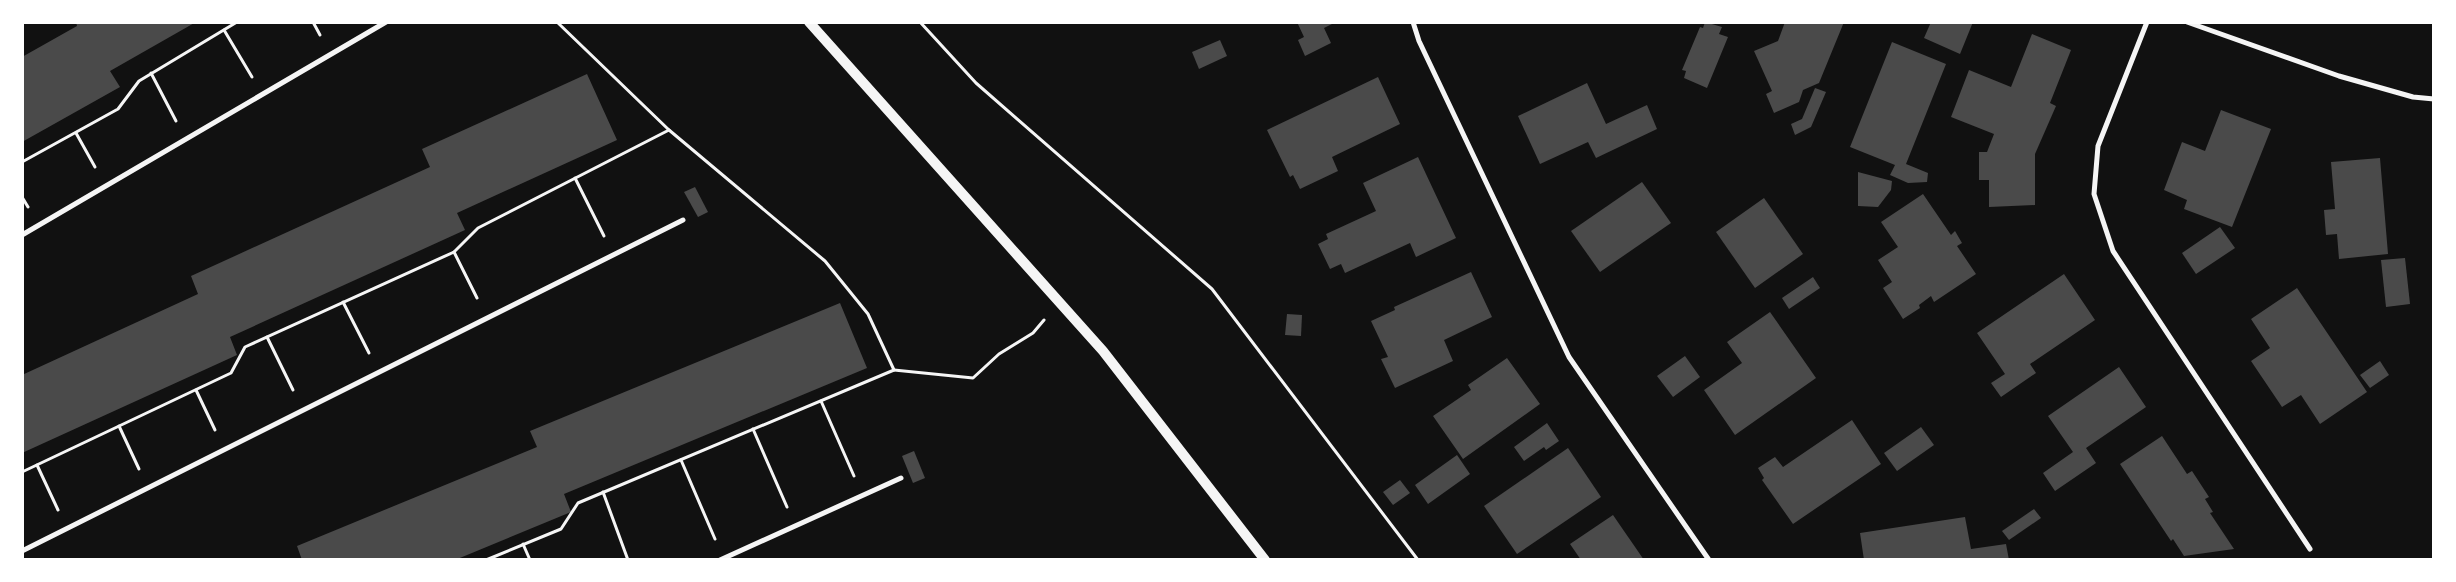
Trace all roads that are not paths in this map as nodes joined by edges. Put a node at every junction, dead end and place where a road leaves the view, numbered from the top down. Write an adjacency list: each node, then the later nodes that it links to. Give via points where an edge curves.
1 (386, 22): 8 (street)
2 (809, 22): 13 (main road, via 1103,351)
3 (1413, 22): 14 (street, via 1419,41 1569,357)
4 (2147, 22): 10 (street, via 2098,146 2094,194 2113,252)
5 (2187, 22): 6 (street, via 2339,76 2413,97)
6 (2434, 99)
7 (683, 220): 11 (street)
8 (22, 235)
9 (901, 478): 12 (street)
10 (2310, 549)
11 (22, 551)
12 (722, 559)
13 (1265, 560)
14 (1710, 560)

